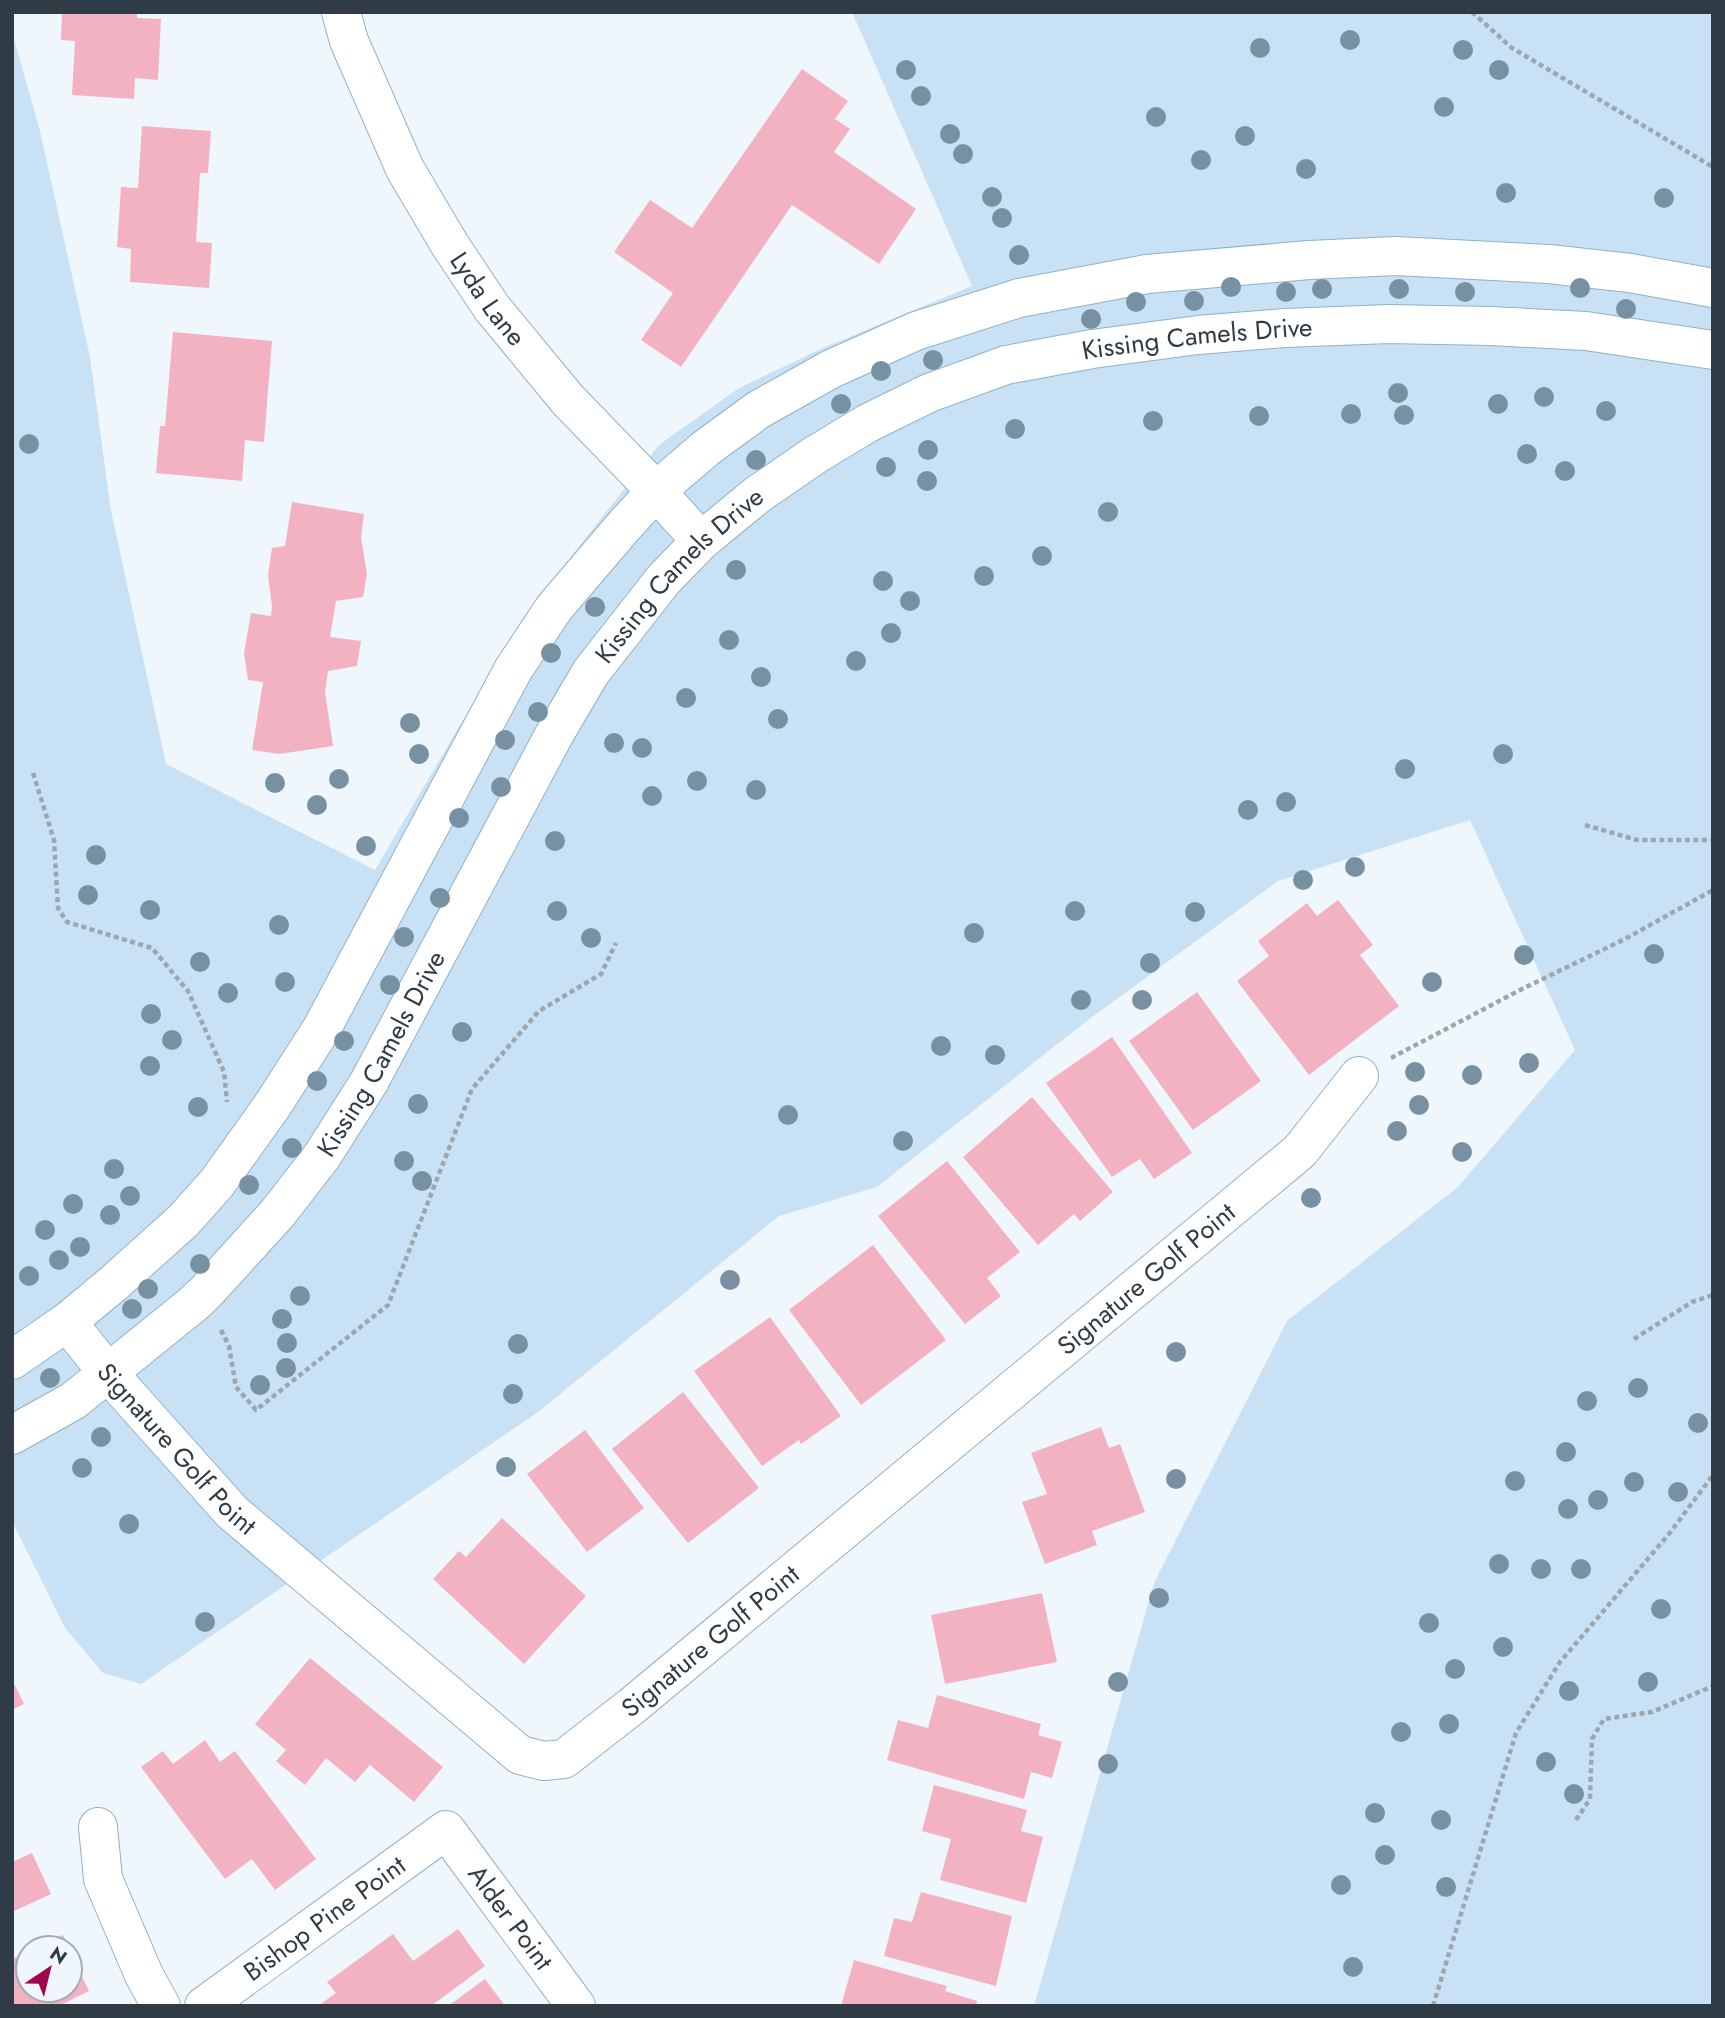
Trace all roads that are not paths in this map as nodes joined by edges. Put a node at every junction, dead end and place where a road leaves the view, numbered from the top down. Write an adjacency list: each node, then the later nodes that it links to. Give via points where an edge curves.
1 (341, 12): 4 (street, Lyda Lane, via 349,41 405,169 450,245 492,308 568,400)
2 (1713, 288): 4 (street, via 1549,264 1396,257 1147,274 1019,298 916,331 831,369 758,410)
3 (1713, 350): 5 (street, Kissing Camels Drive, via 1586,331 1389,324 1198,335 1006,365 929,393 868,423 757,495)
4 (656, 491): 5 (street, Lyda Lane); 7 (street, via 554,608 513,670 322,1028 244,1145 183,1220)
5 (701, 541): 9 (street, Kissing Camels Drive, via 664,579 591,672 369,1082 322,1156 206,1292)
6 (1359, 1076): 9 (street, Signature Golf Point, via 1300,1151 564,1759 544,1761 520,1755 232,1512)
7 (67, 1322): 8 (street); 9 (street, Signature Golf Point)
8 (12, 1360)
9 (108, 1373): 10 (street, Kissing Camels Drive, via 73,1401)
10 (12, 1435)
11 (98, 1826): 13 (street, via 103,1879)
12 (446, 1830): 14 (street, Bishop Pine Point); 15 (street, Alder Point)
13 (161, 2006)
14 (204, 2006)
15 (576, 2006)

